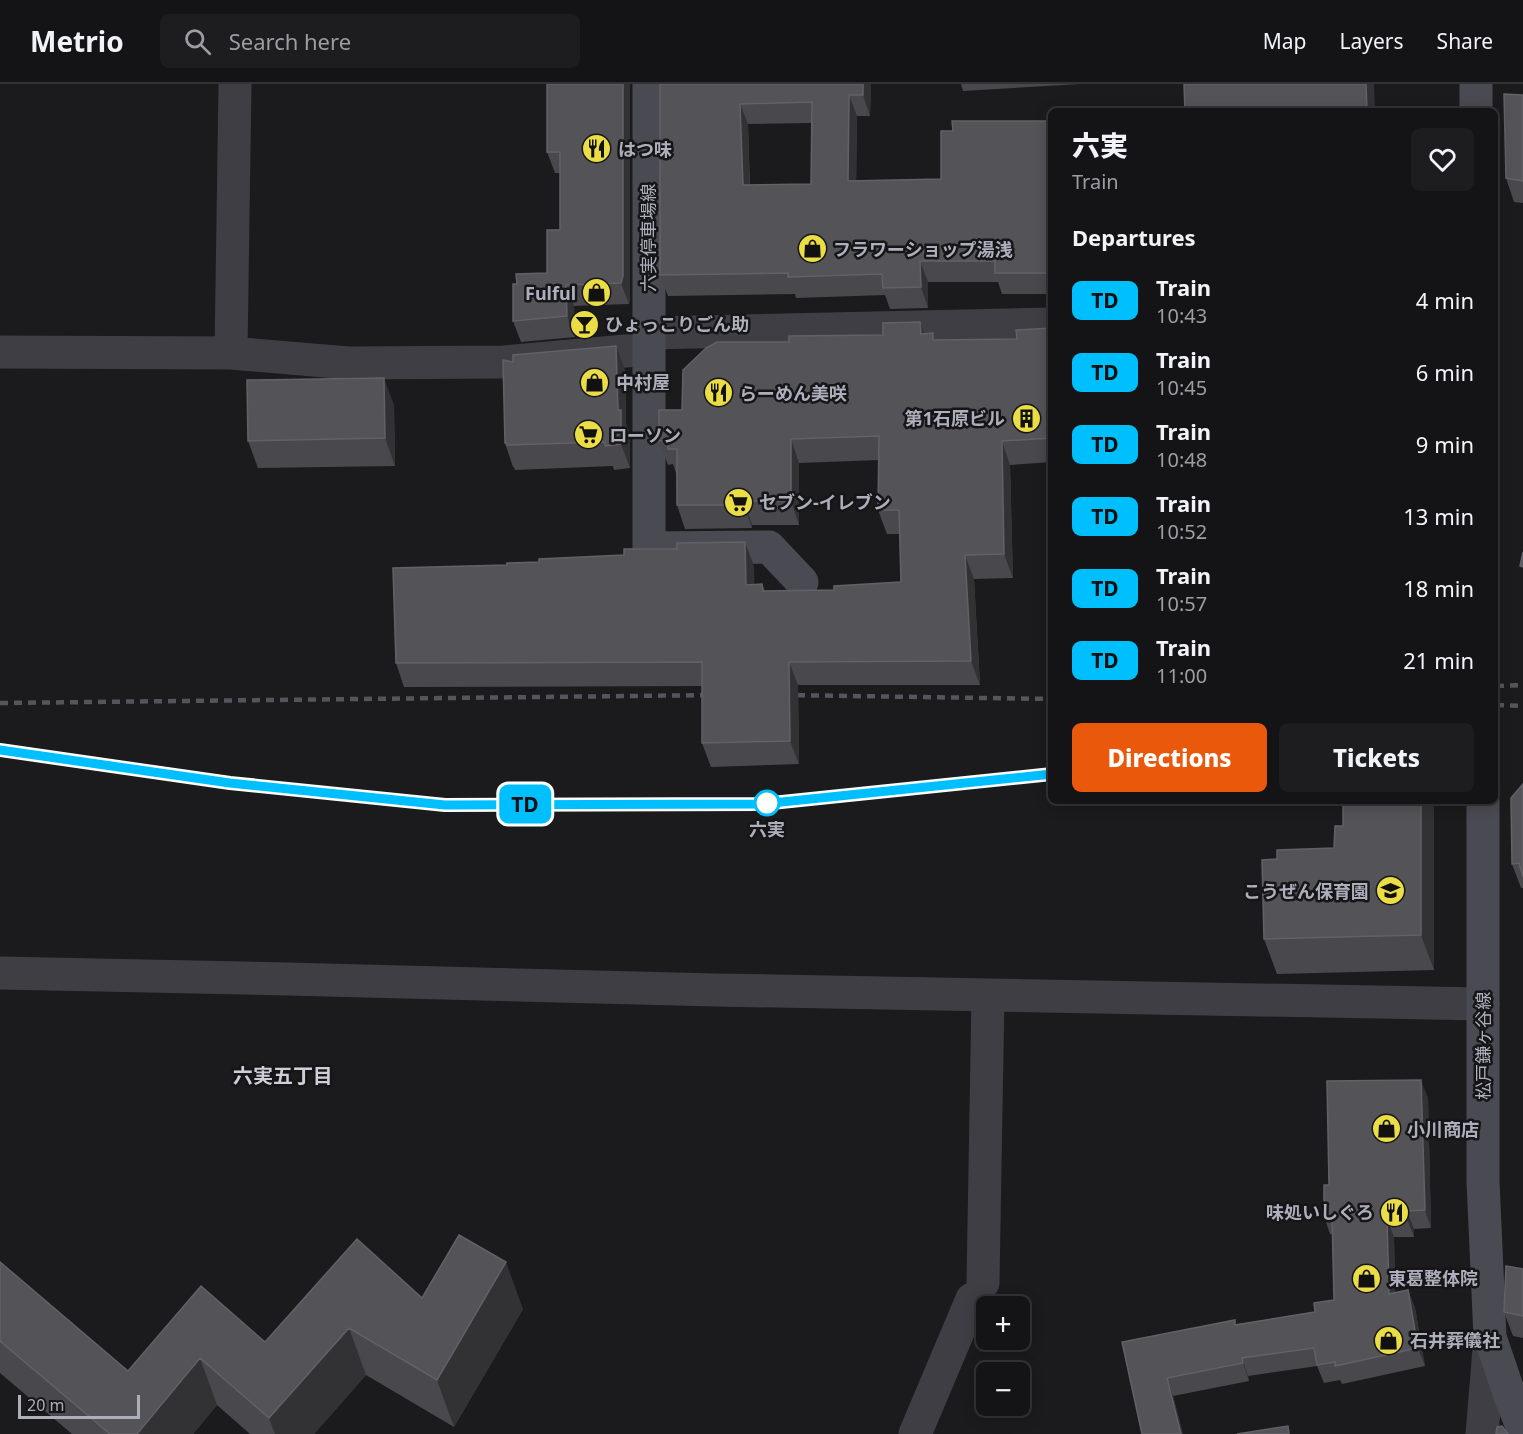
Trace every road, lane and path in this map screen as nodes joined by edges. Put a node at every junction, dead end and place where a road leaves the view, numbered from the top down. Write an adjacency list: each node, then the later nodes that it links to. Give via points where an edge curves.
1 (236, 84): 8 (street)
2 (649, 84): 6 (main road, 六実停車場線)
3 (1476, 84): 4 (main road)
4 (1476, 108)
5 (1048, 324): 6 (street)
6 (648, 341): 8 (street, via 493,362 348,363); 9 (main road, 六実停車場線, via 649,548 769,547)
7 (0, 352): 8 (street)
8 (231, 353)
9 (801, 582)
10 (1483, 804): 13 (main road, 松戸鎌ヶ谷線)
11 (0, 973): 12 (street)
12 (988, 995): 13 (street); 16 (street, via 977,1291)
13 (1483, 1004): 14 (main road, 松戸鎌ヶ谷線, via 1483,1181)
14 (1490, 1337): 15 (main road, 松戸鎌ヶ谷線); 17 (street)
15 (1523, 1429)
16 (915, 1434)
17 (1482, 1434)

